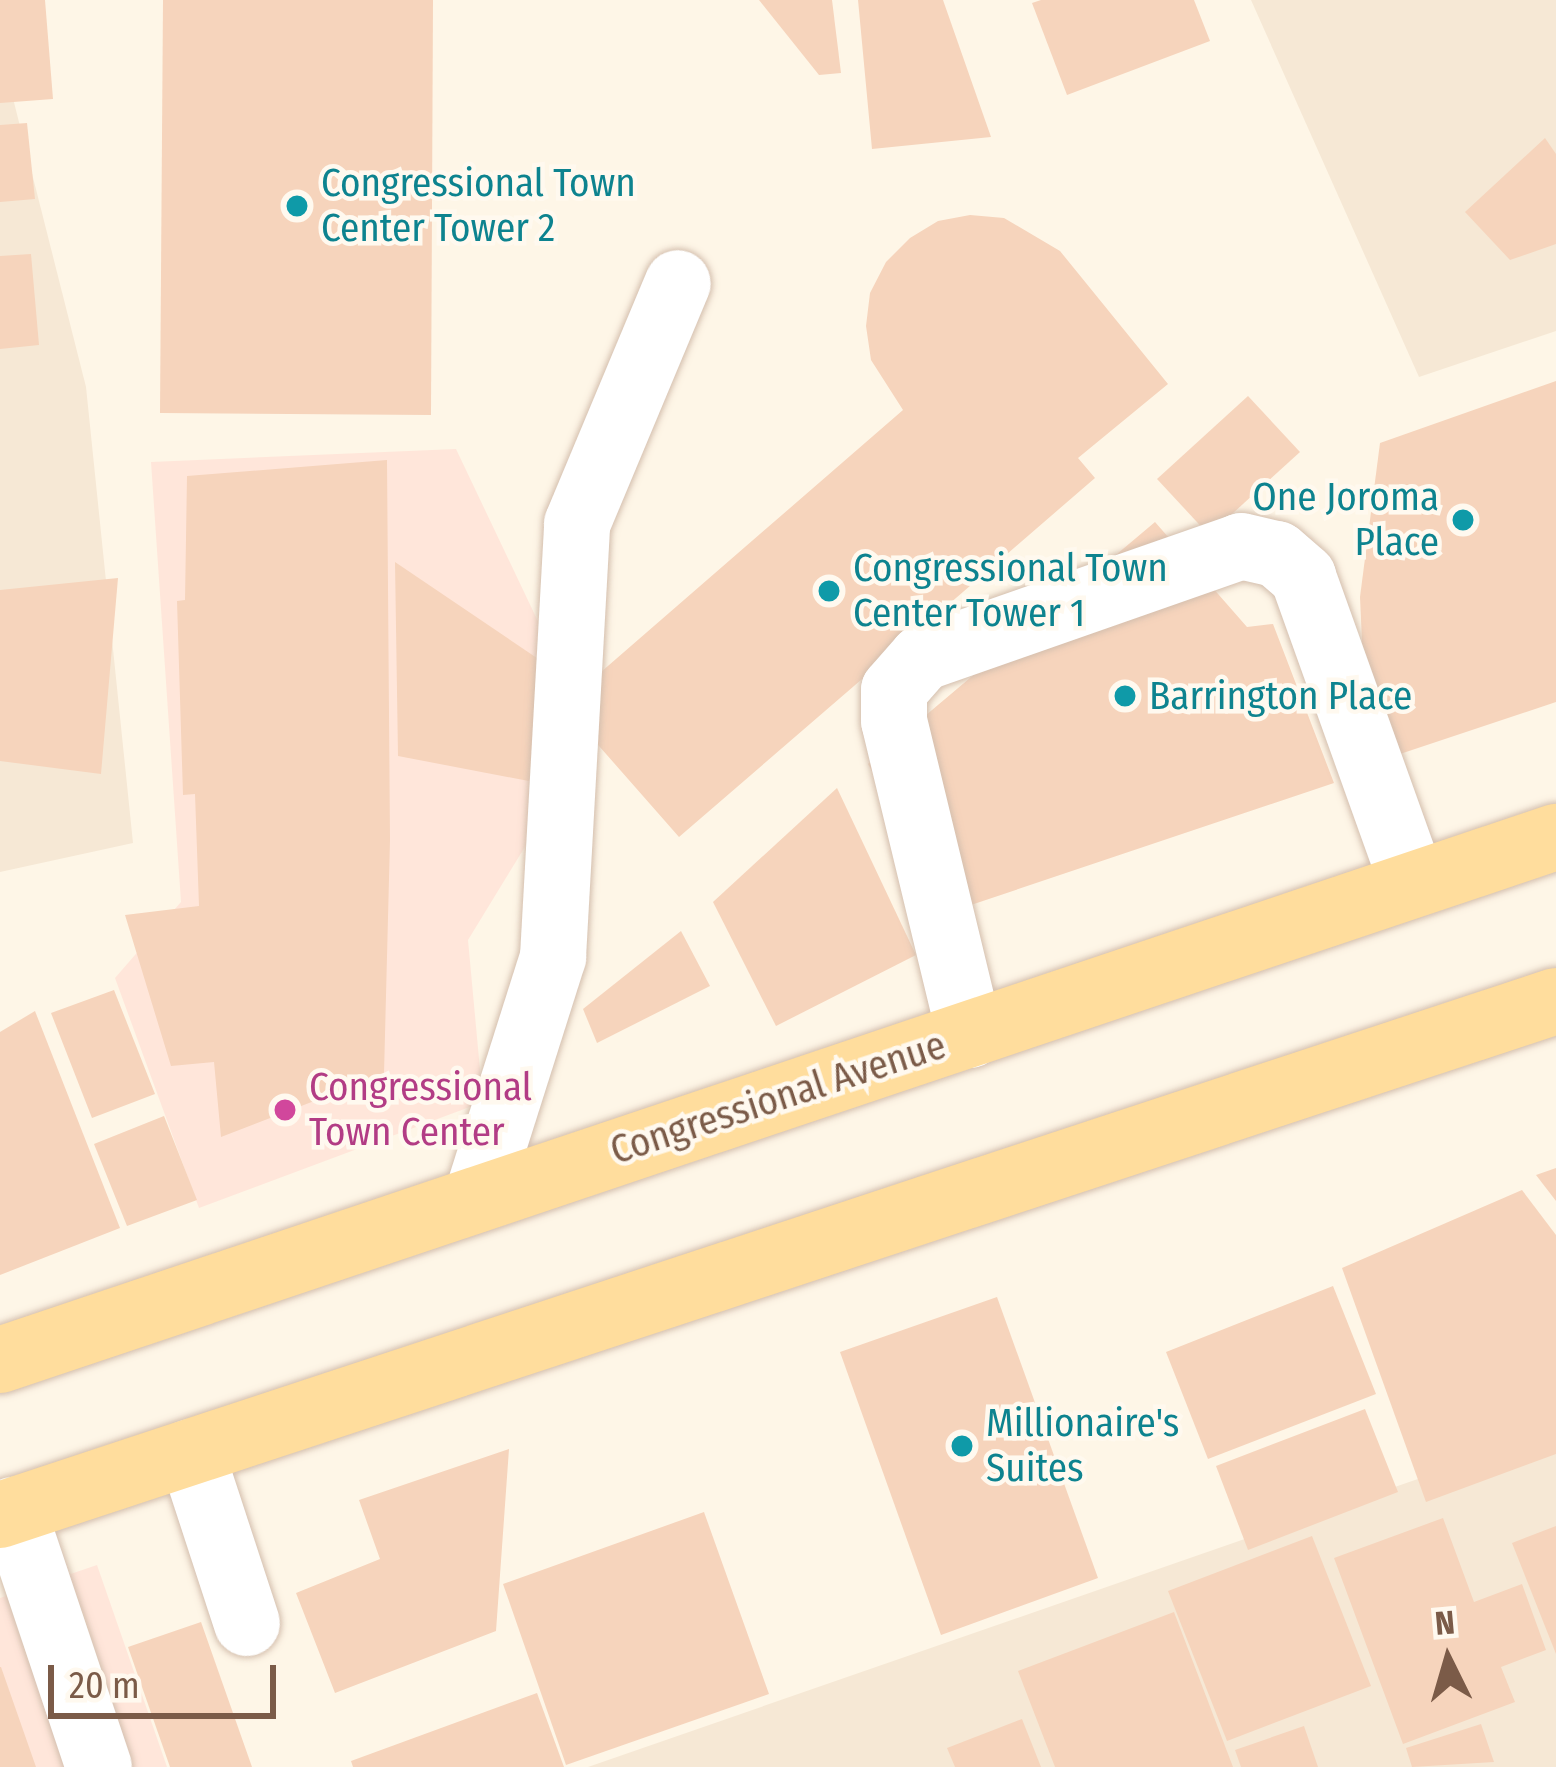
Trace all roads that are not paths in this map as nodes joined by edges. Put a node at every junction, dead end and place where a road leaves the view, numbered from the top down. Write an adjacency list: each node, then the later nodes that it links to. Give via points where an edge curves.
1 (678, 283): 6 (street, via 577,524 554,957)
2 (1556, 837): 3 (main road, Congressional Avenue)
3 (1412, 882): 5 (main road, Congressional Avenue); 5 (street, via 1303,577 1276,554 1241,546 922,658 894,690 894,721)
4 (1556, 1001): 8 (main road)
5 (970, 1035): 6 (main road, Congressional Avenue)
6 (477, 1197): 7 (main road, Congressional Avenue)
7 (0, 1360)
8 (191, 1452): 9 (main road); 10 (street)
9 (7, 1513): 11 (street)
10 (247, 1623)
11 (99, 1767)

